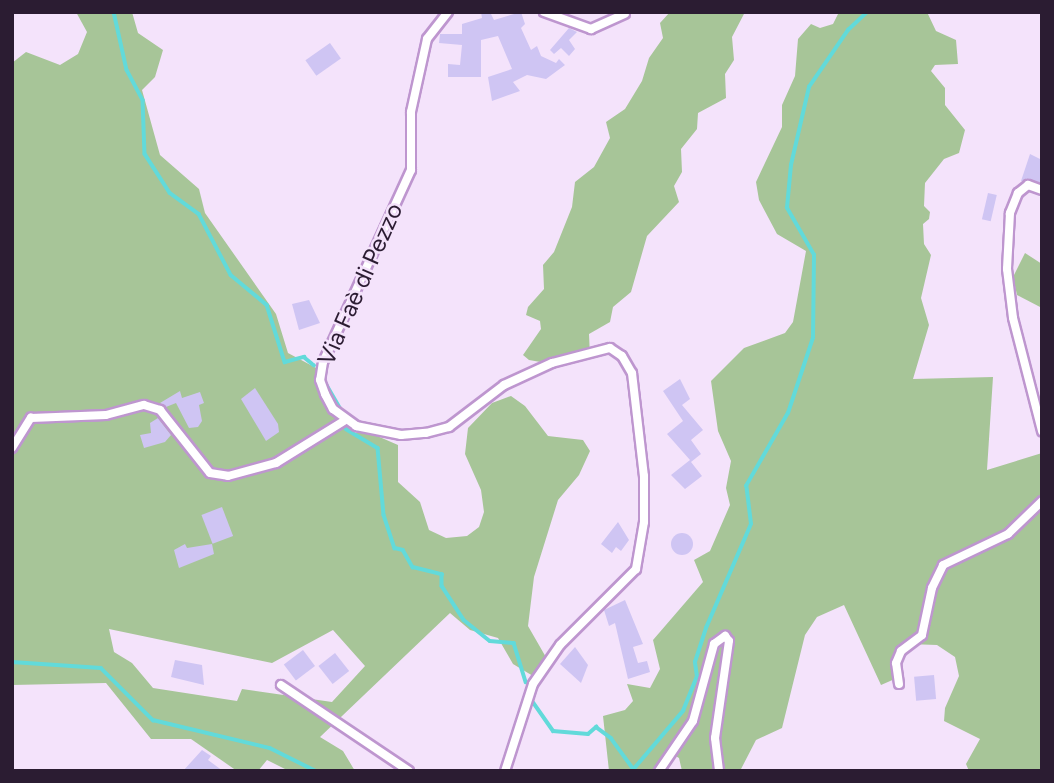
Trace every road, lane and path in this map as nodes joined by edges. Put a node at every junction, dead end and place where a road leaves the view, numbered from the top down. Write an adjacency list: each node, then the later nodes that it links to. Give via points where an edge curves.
1 (448, 12): 5 (street, Via Faè di Pezzo, via 427,39 411,113 411,170 323,362 320,380 324,394)
2 (544, 12): 3 (street, via 590,29)
3 (625, 14)
4 (1042, 190): 6 (street, via 1028,185 1018,193 1010,213 1007,269 1013,318)
5 (344, 421): 7 (street, via 276,463 228,475 210,473 160,410 144,405 106,415 31,418); 12 (street, via 401,435 449,427 504,385 594,349 610,348 622,356 632,373 644,476 644,522 636,569 560,645 533,684)
6 (1042, 431)
7 (12, 448)
8 (1042, 501): 10 (street, via 1008,534 943,565 932,588 922,635 901,651 896,663)
9 (281, 684): 11 (street)
10 (899, 684)
11 (409, 771)
12 (505, 771)
13 (659, 771): 14 (street, via 693,721 714,644 725,636 729,641 715,738)
14 (719, 771)

